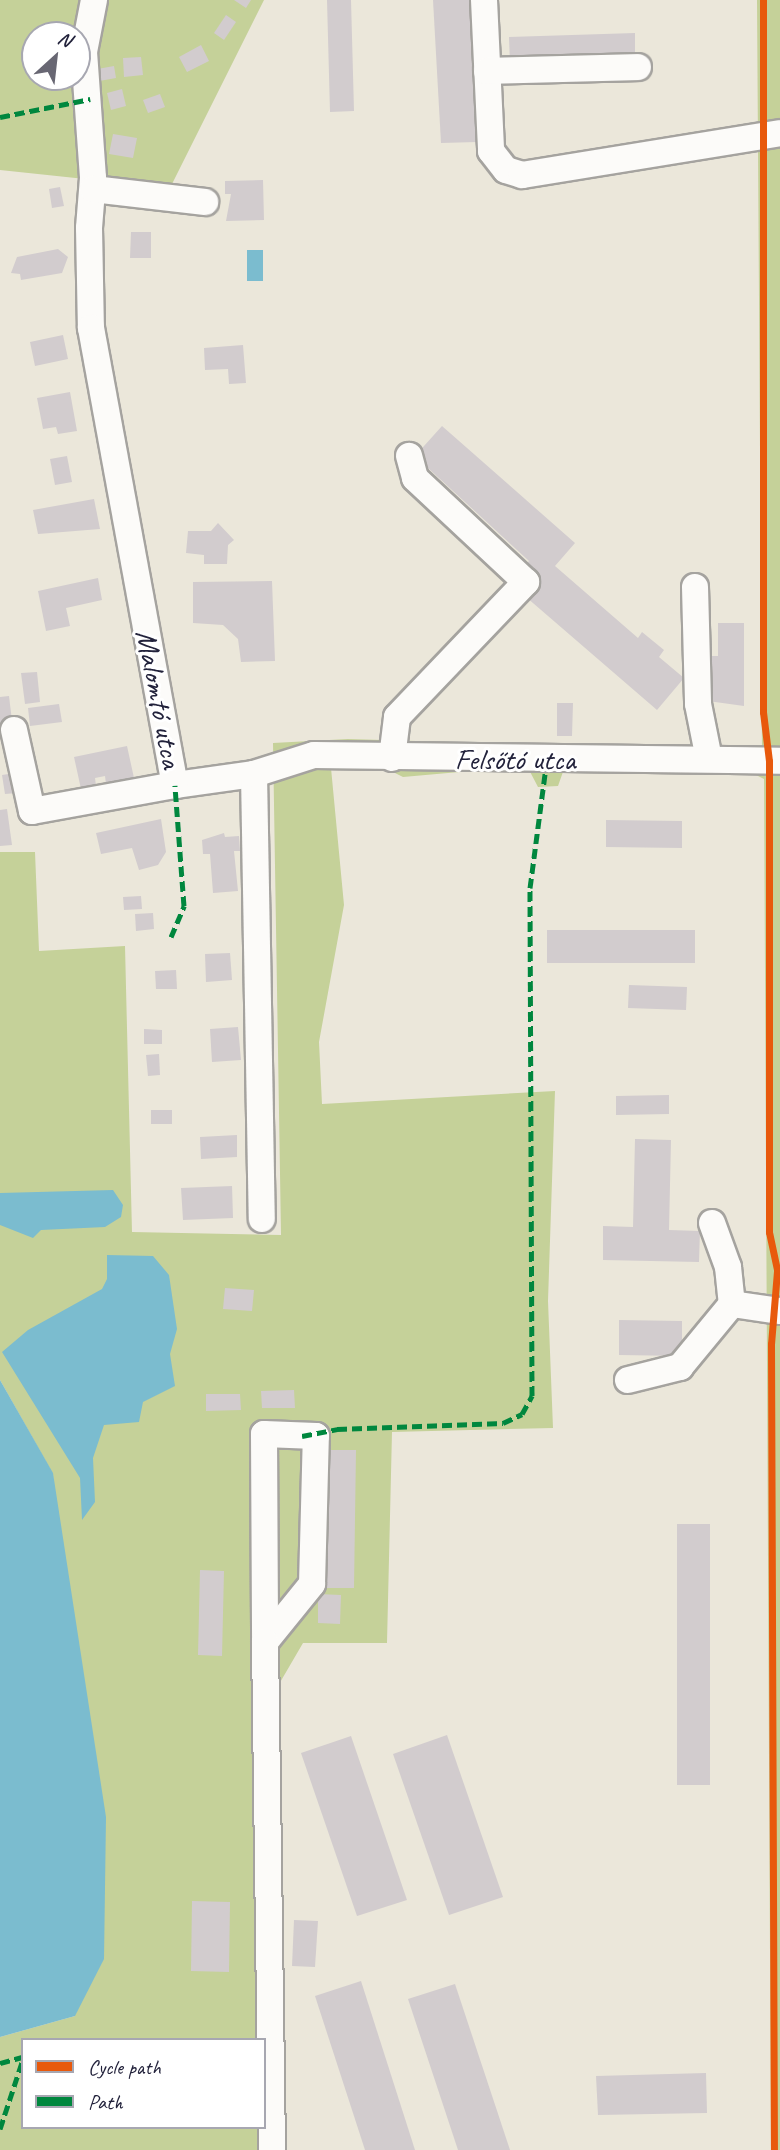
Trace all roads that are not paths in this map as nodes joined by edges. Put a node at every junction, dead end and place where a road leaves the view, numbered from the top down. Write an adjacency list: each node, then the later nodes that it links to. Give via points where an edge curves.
1 (94, 0): 6 (street, Malomtó utca, via 84,52)
2 (484, 0): 4 (street)
3 (638, 67): 4 (street)
4 (487, 71): 5 (street, via 491,151 506,170 522,175)
5 (780, 133)
6 (93, 184): 7 (street); 17 (street, Malomtó utca, via 91,328)
7 (205, 202)
8 (409, 456): 13 (street, via 415,478 526,582 397,717)
9 (695, 587): 11 (street)
10 (677, 689): 11 (street)
11 (698, 704): 14 (street)
12 (14, 730): 17 (street, via 32,811)
13 (392, 758): 14 (street, Felsőtó utca); 16 (street, Felsőtó utca, via 314,755)
14 (709, 759): 15 (street, Felsőtó utca)
15 (780, 761)
16 (254, 774): 17 (street, Malomtó utca); 18 (street)
17 (175, 785)
18 (262, 1219)
19 (712, 1223): 20 (street, via 728,1267)
20 (733, 1304): 21 (street); 22 (street, via 680,1367)
21 (780, 1311)
22 (628, 1380)
23 (265, 1642): 23 (street, via 264,1434 316,1436 312,1584); 24 (street)
24 (272, 2150)

